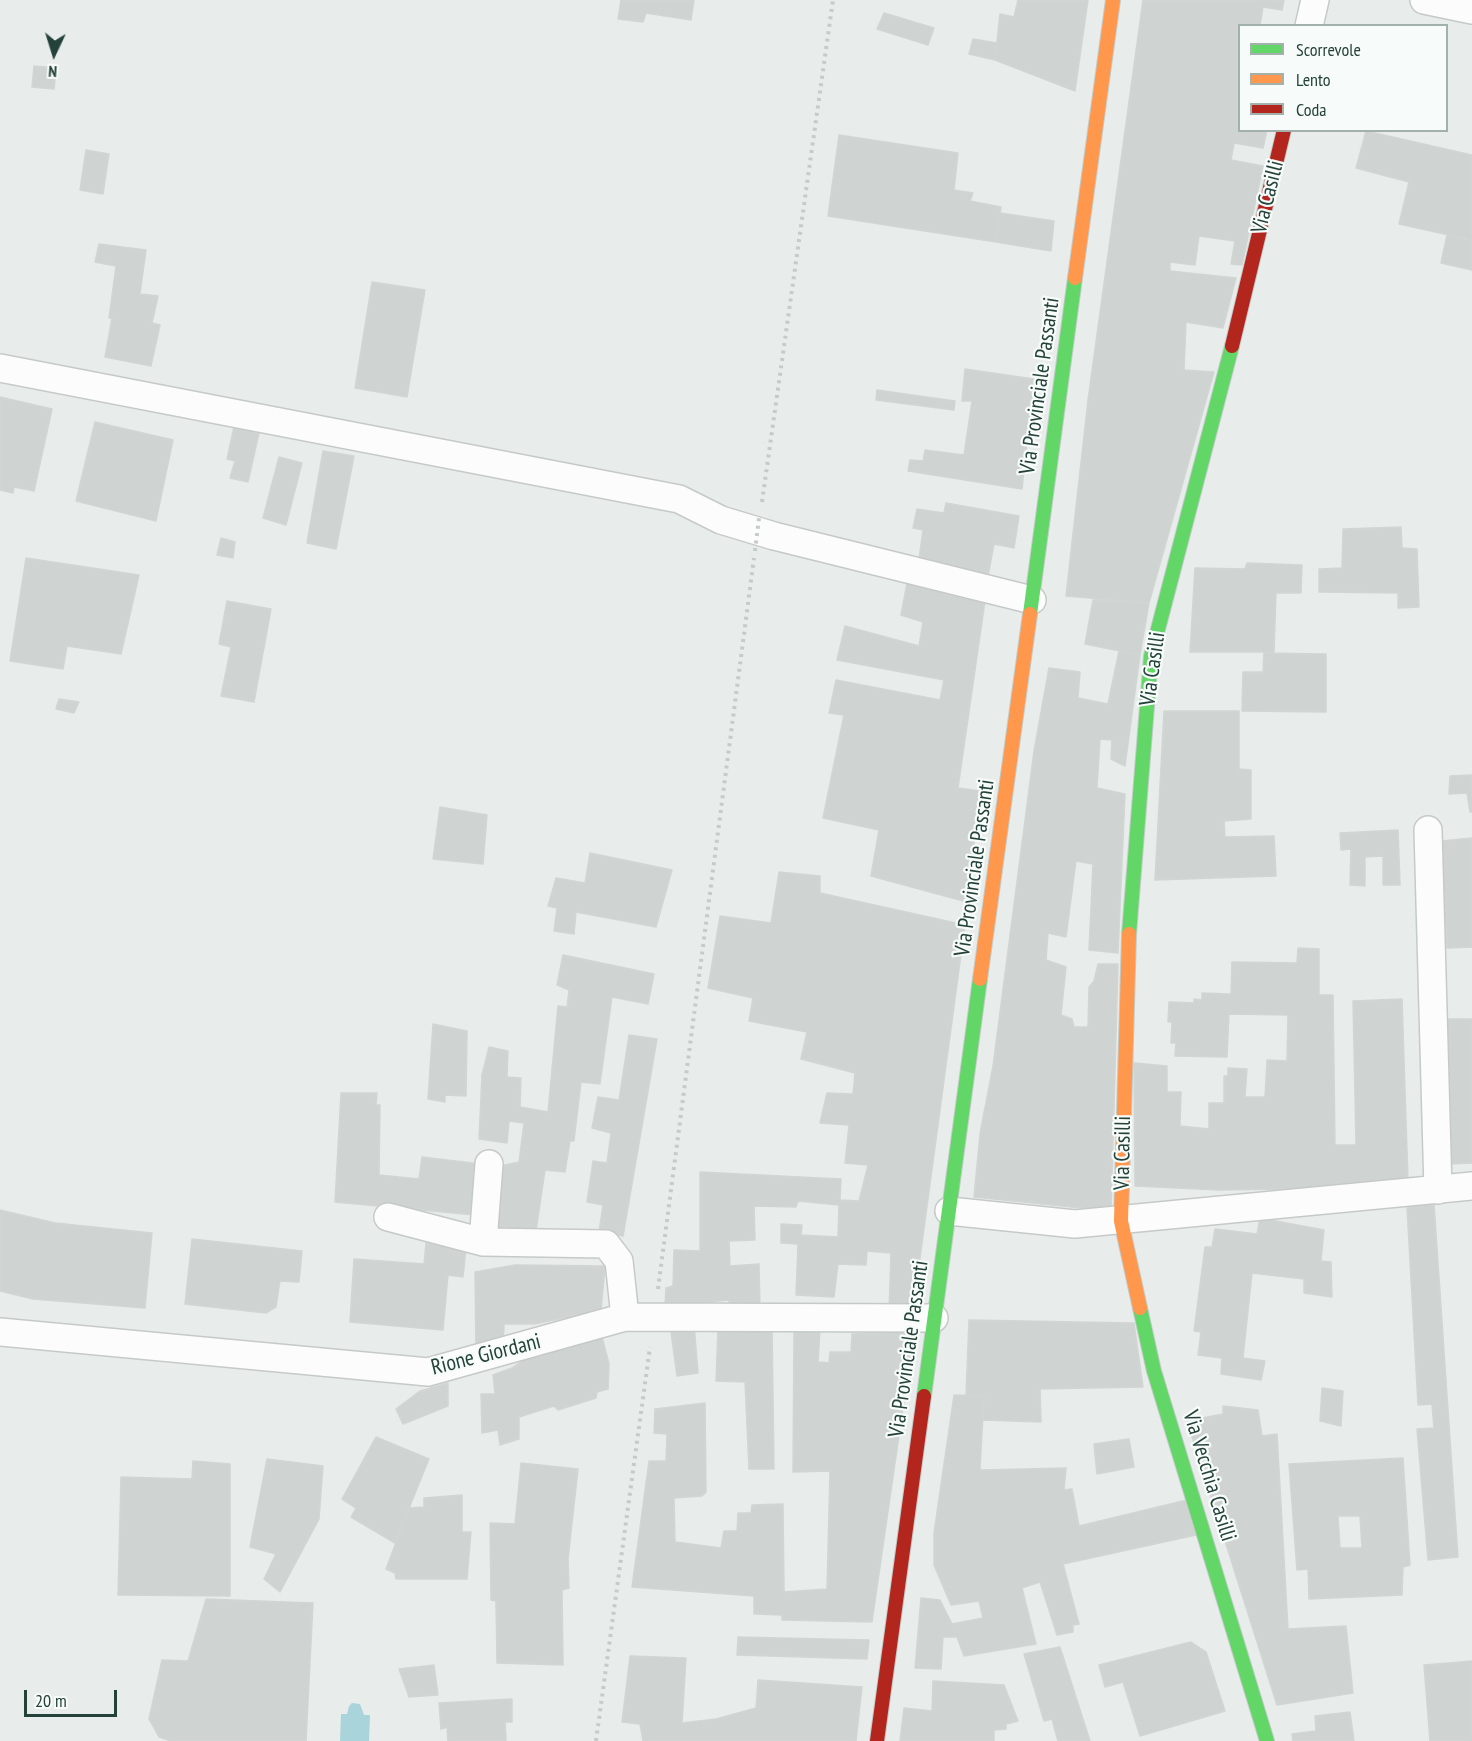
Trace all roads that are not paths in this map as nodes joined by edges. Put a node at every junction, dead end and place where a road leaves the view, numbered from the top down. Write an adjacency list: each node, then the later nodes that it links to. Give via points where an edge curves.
1 (1113, 0): 8 (main road, Via Provinciale Passanti)
2 (1315, 0): 5 (street)
3 (1424, 0): 4 (street)
4 (1472, 10)
5 (1310, 24)
6 (1284, 132): 15 (main road, Via Casilli, via 1216,413 1151,656 1126,974)
7 (0, 368): 8 (street, via 679,499 721,520 774,536)
8 (1032, 600): 13 (main road, Via Provinciale Passanti)
9 (1428, 830): 12 (street)
10 (489, 1164): 16 (street)
11 (1472, 1186): 12 (street)
12 (1438, 1190): 15 (street)
13 (949, 1211): 15 (street, via 1075,1224); 18 (main road, Via Provinciale Passanti)
14 (388, 1217): 16 (street)
15 (1121, 1221): 21 (main road, Via Vecchia Casilli, via 1154,1371)
16 (483, 1242): 17 (street, via 606,1244 619,1261)
17 (625, 1317): 18 (street, Rione Giordani); 19 (street, Rione Giordani, via 428,1372)
18 (934, 1318): 20 (main road, Via Provinciale Passanti)
19 (0, 1332)
20 (877, 1741)
21 (1267, 1741)

